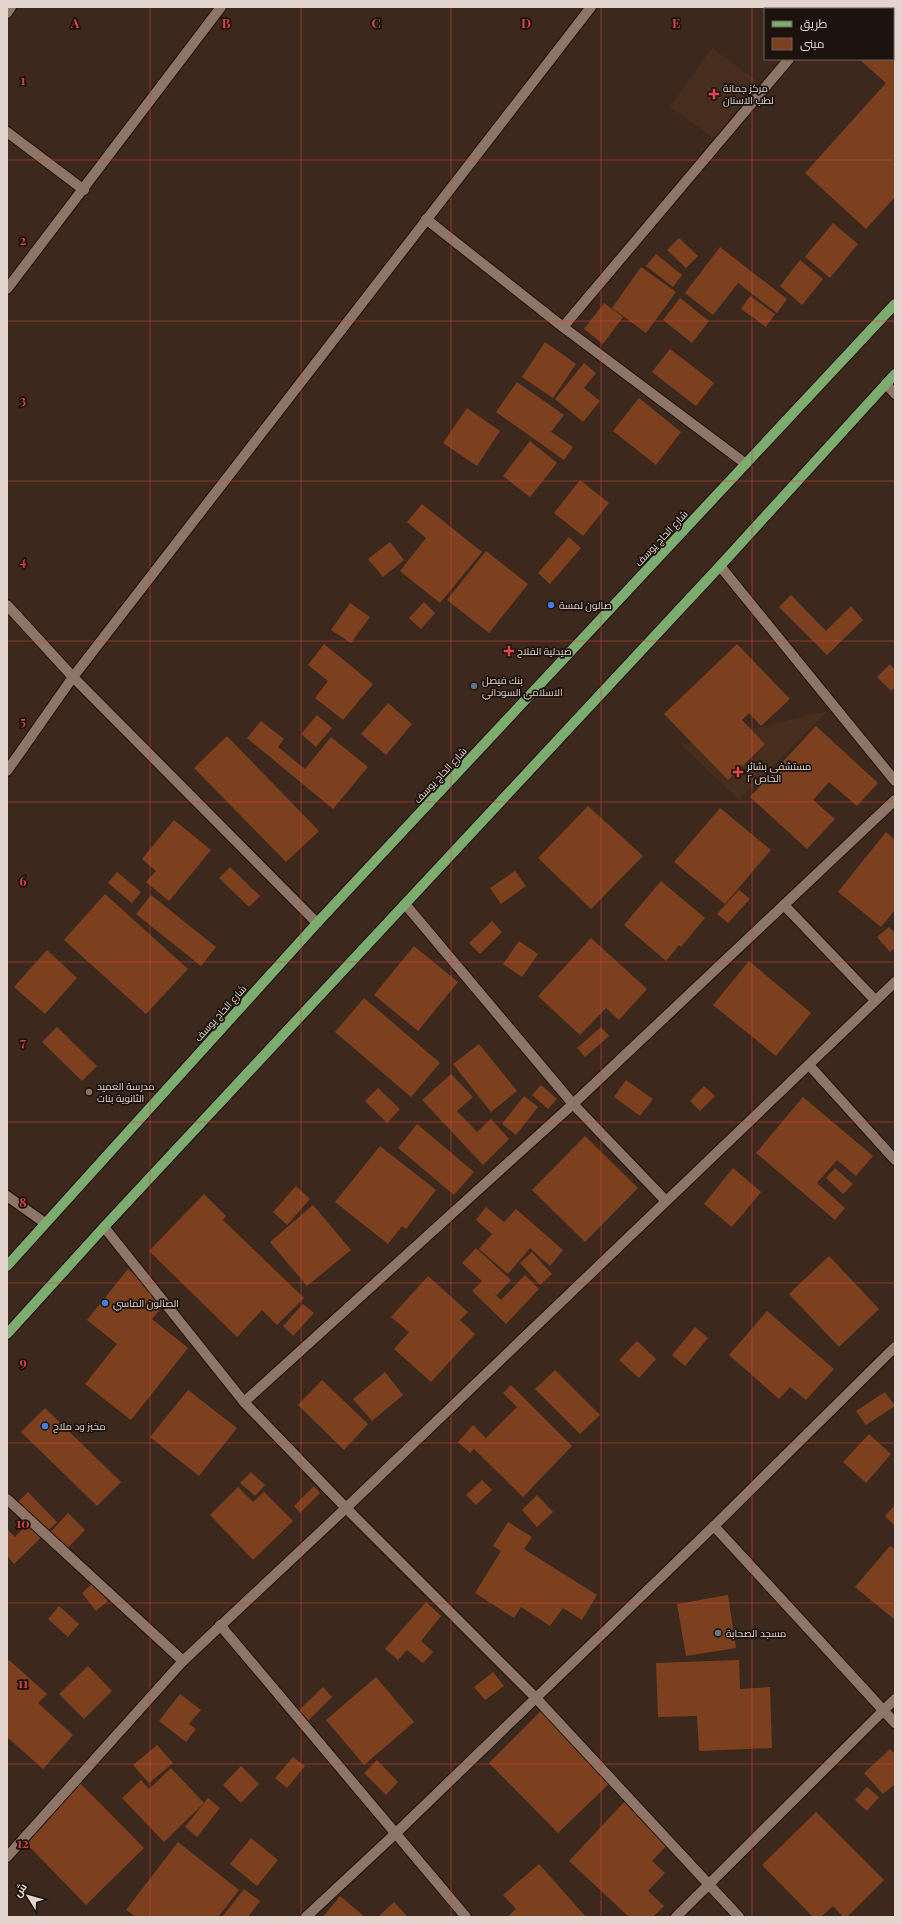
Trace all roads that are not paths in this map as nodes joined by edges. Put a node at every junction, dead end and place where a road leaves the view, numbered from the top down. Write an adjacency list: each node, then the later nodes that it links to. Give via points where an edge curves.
1 (11, 7): 4 (street)
2 (221, 7): 7 (street)
3 (591, 7): 8 (street)
4 (7, 13)
5 (788, 60): 11 (street)
6 (7, 132): 7 (street)
7 (84, 190): 9 (street)
8 (426, 219): 11 (street); 18 (street)
9 (7, 289)
10 (895, 304): 15 (main road, شارع الحاج يوسف)
11 (563, 327): 15 (street)
12 (895, 374): 13 (main road)
13 (886, 384): 14 (street); 16 (main road)
14 (895, 394)
15 (746, 464): 24 (main road, شارع الحاج يوسف)
16 (720, 566): 20 (street); 22 (main road)
17 (7, 605): 18 (street)
18 (73, 677): 19 (street); 24 (street)
19 (7, 771)
20 (895, 781)
21 (895, 800): 23 (street)
22 (405, 904): 28 (street); 33 (main road)
23 (784, 905): 26 (street); 28 (street)
24 (318, 923): 32 (main road, شارع الحاج يوسف)
25 (895, 982): 26 (street)
26 (875, 1000): 27 (street)
27 (809, 1064): 29 (street); 31 (street)
28 (573, 1104): 31 (street); 37 (street)
29 (895, 1160)
30 (7, 1196): 32 (street)
31 (666, 1201): 39 (street)
32 (45, 1223): 34 (main road, شارع الحاج يوسف)
33 (104, 1227): 35 (main road); 37 (street)
34 (7, 1266)
35 (7, 1334)
36 (895, 1346): 40 (street)
37 (244, 1402): 39 (street)
38 (7, 1499): 42 (street)
39 (346, 1508): 41 (street); 43 (street)
40 (714, 1526): 43 (street); 45 (street)
41 (220, 1625): 42 (street); 47 (street)
42 (183, 1661): 48 (street)
43 (535, 1697): 47 (street); 49 (street)
44 (895, 1699): 45 (street)
45 (883, 1710): 46 (street); 49 (street)
46 (895, 1723)
47 (395, 1834): 50 (street); 51 (street)
48 (7, 1857)
49 (709, 1884): 52 (street); 53 (street)
50 (306, 1917)
51 (466, 1917)
52 (676, 1917)
53 (739, 1917)

